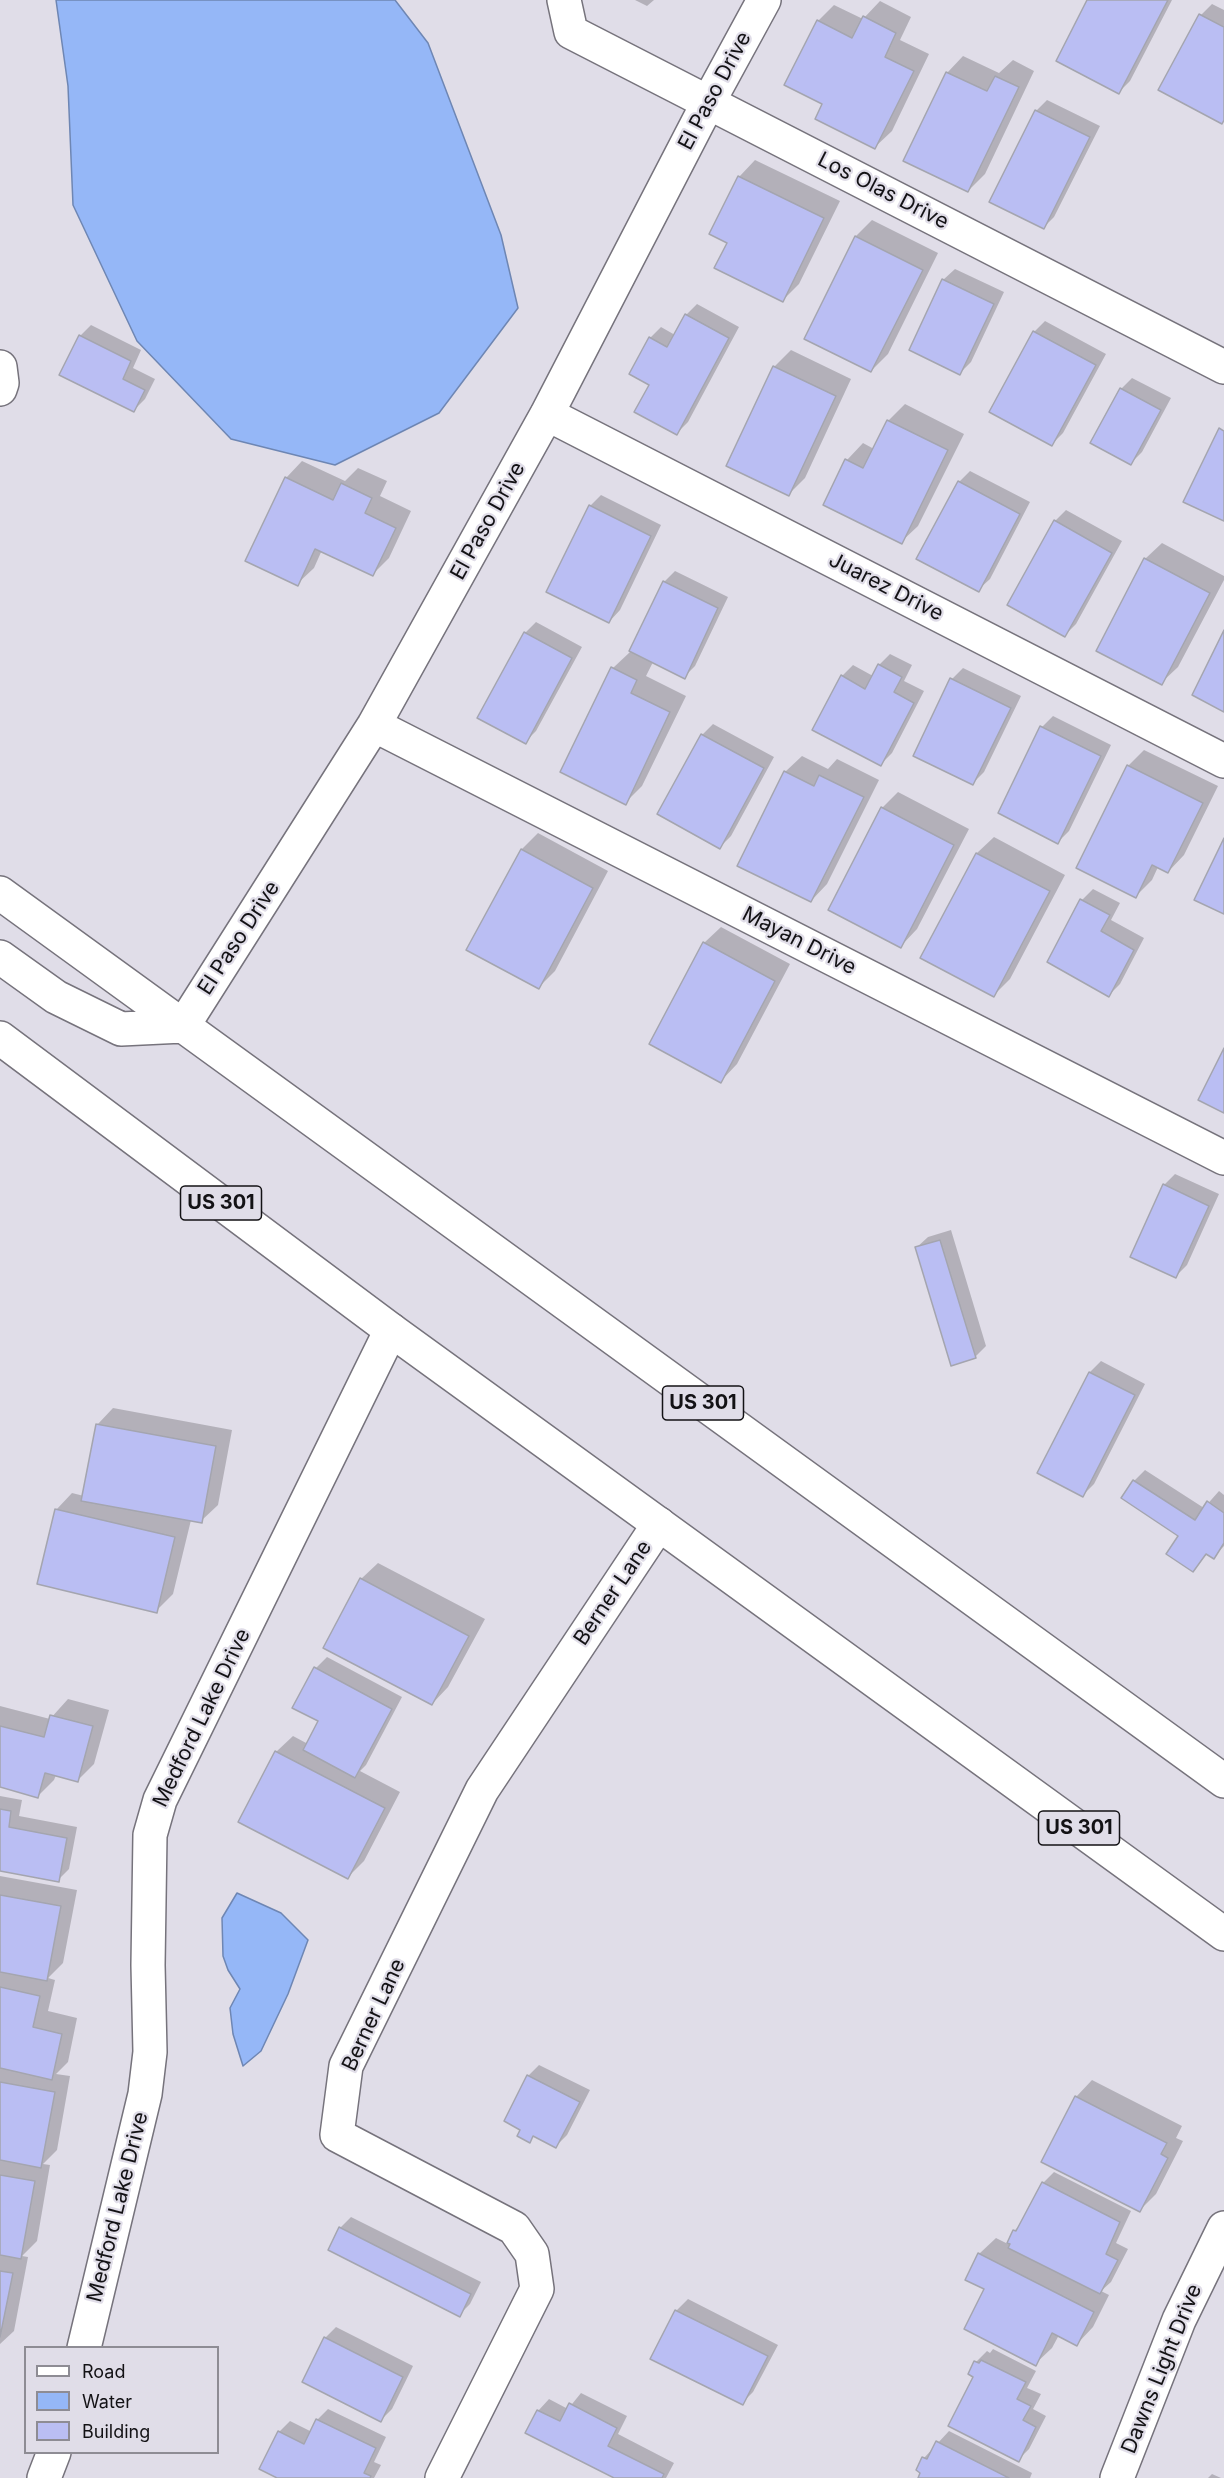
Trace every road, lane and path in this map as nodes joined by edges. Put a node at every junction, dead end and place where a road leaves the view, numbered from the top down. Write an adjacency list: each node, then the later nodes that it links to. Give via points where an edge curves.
1 (564, 0): 3 (street, Los Olas Drive, via 571,32)
2 (764, 0): 3 (street, El Paso Drive)
3 (708, 102): 5 (street, Los Olas Drive); 7 (street, El Paso Drive)
4 (0, 367): 6 (street)
5 (1224, 367)
6 (0, 389)
7 (547, 414): 8 (street, El Paso Drive); 9 (street, Juarez Drive)
8 (374, 725): 12 (street, El Paso Drive); 14 (street, Mayan Drive)
9 (1224, 761)
10 (0, 893): 12 (street, US 301)
11 (0, 957): 12 (street, via 56,997 121,1029)
12 (183, 1026): 17 (street, US 301)
13 (0, 1038): 15 (street, US 301)
14 (1224, 1158)
15 (391, 1330): 16 (street, US 301); 20 (street, Medford Lake Drive, via 160,1800 150,1835 150,2052 145,2094)
16 (659, 1524): 18 (street, US 301); 23 (street, Berner Lane, via 482,1790 346,2066 338,2135 514,2228 532,2254 537,2289)
17 (1224, 1781)
18 (1224, 1934)
19 (1224, 2228): 24 (street, Dawns Light Drive, via 1179,2320)
20 (84, 2346)
21 (53, 2454): 22 (street)
22 (44, 2478)
23 (442, 2478)
24 (1117, 2478)

